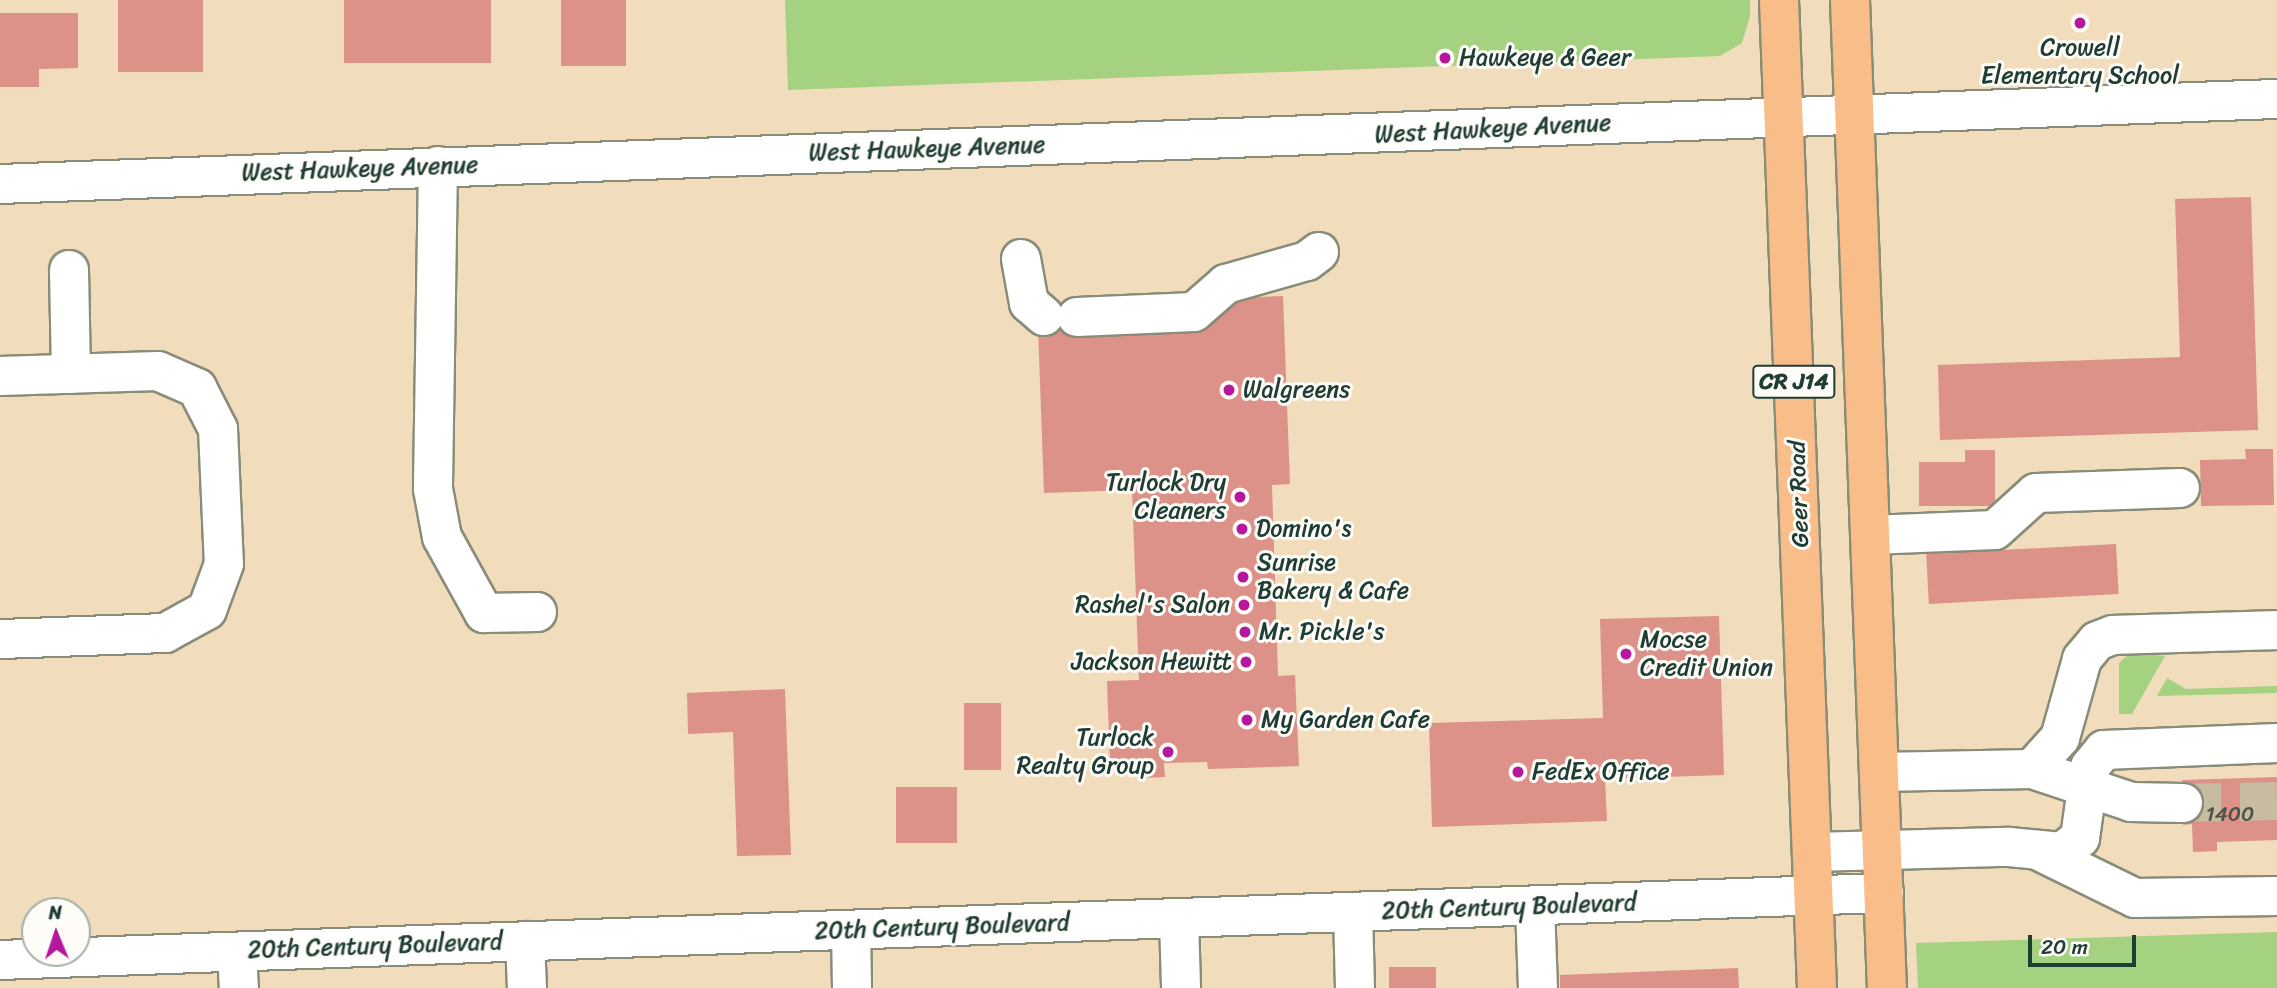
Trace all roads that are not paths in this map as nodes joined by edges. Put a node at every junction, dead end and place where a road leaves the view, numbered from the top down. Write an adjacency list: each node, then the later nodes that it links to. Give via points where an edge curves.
1 (1779, 0): 5 (main road, Geer Road / CR J14)
2 (1850, 0): 4 (main road, CR J14)
3 (2277, 99): 4 (street, West Hawkeye Avenue)
4 (1853, 112): 5 (street, West Hawkeye Avenue); 14 (main road, CR J14)
5 (1783, 115): 6 (street, West Hawkeye Avenue); 25 (main road, Geer Road / CR J14)
6 (438, 166): 7 (street, West Hawkeye Avenue); 15 (street, via 433,489 442,537 484,613)
7 (0, 184)
8 (1319, 252): 9 (street, via 1307,261 1226,284 1194,312 1061,316 1029,303)
9 (1021, 259)
10 (69, 270): 11 (street)
11 (71, 374): 12 (street); 17 (street, via 158,371 197,387 211,406 218,429 220,588 207,610 165,634)
12 (0, 376)
13 (2180, 488): 14 (street, via 2036,493 1995,530)
14 (1870, 535): 20 (main road, CR J14)
15 (537, 612)
16 (2277, 630): 19 (street, via 2113,635 2097,641 2082,659 2060,738)
17 (0, 639)
18 (2277, 743): 21 (street, via 2109,749 2092,761)
19 (2032, 769): 20 (street); 21 (street)
20 (1879, 772): 23 (main road, CR J14)
21 (2087, 788): 22 (street, via 2142,804); 24 (street, via 2077,843 2062,852)
22 (2183, 803)
23 (1882, 850): 24 (street); 25 (street); 27 (main road, CR J14)
24 (2039, 851): 30 (street)
25 (1812, 852): 28 (main road, Geer Road / CR J14)
26 (2277, 878): 30 (street, via 2175,882)
27 (1884, 893): 28 (street, 20th Century Boulevard); 45 (main road, CR J14)
28 (1813, 896): 31 (street, 20th Century Boulevard); 44 (main road, Geer Road / CR J14)
29 (2277, 896): 30 (street)
30 (2145, 900): 33 (street, via 2181,914)
31 (1535, 907): 32 (street, 20th Century Boulevard); 43 (street)
32 (1353, 912): 34 (street, 20th Century Boulevard); 42 (street)
33 (2277, 913)
34 (1179, 919): 35 (street, 20th Century Boulevard); 41 (street)
35 (851, 930): 36 (street, 20th Century Boulevard); 40 (street)
36 (524, 940): 38 (street, 20th Century Boulevard); 39 (street)
37 (0, 960): 38 (street, 20th Century Boulevard)
38 (238, 970)
39 (527, 988)
40 (852, 988)
41 (1181, 988)
42 (1354, 988)
43 (1538, 988)
44 (1817, 988)
45 (1887, 988)

